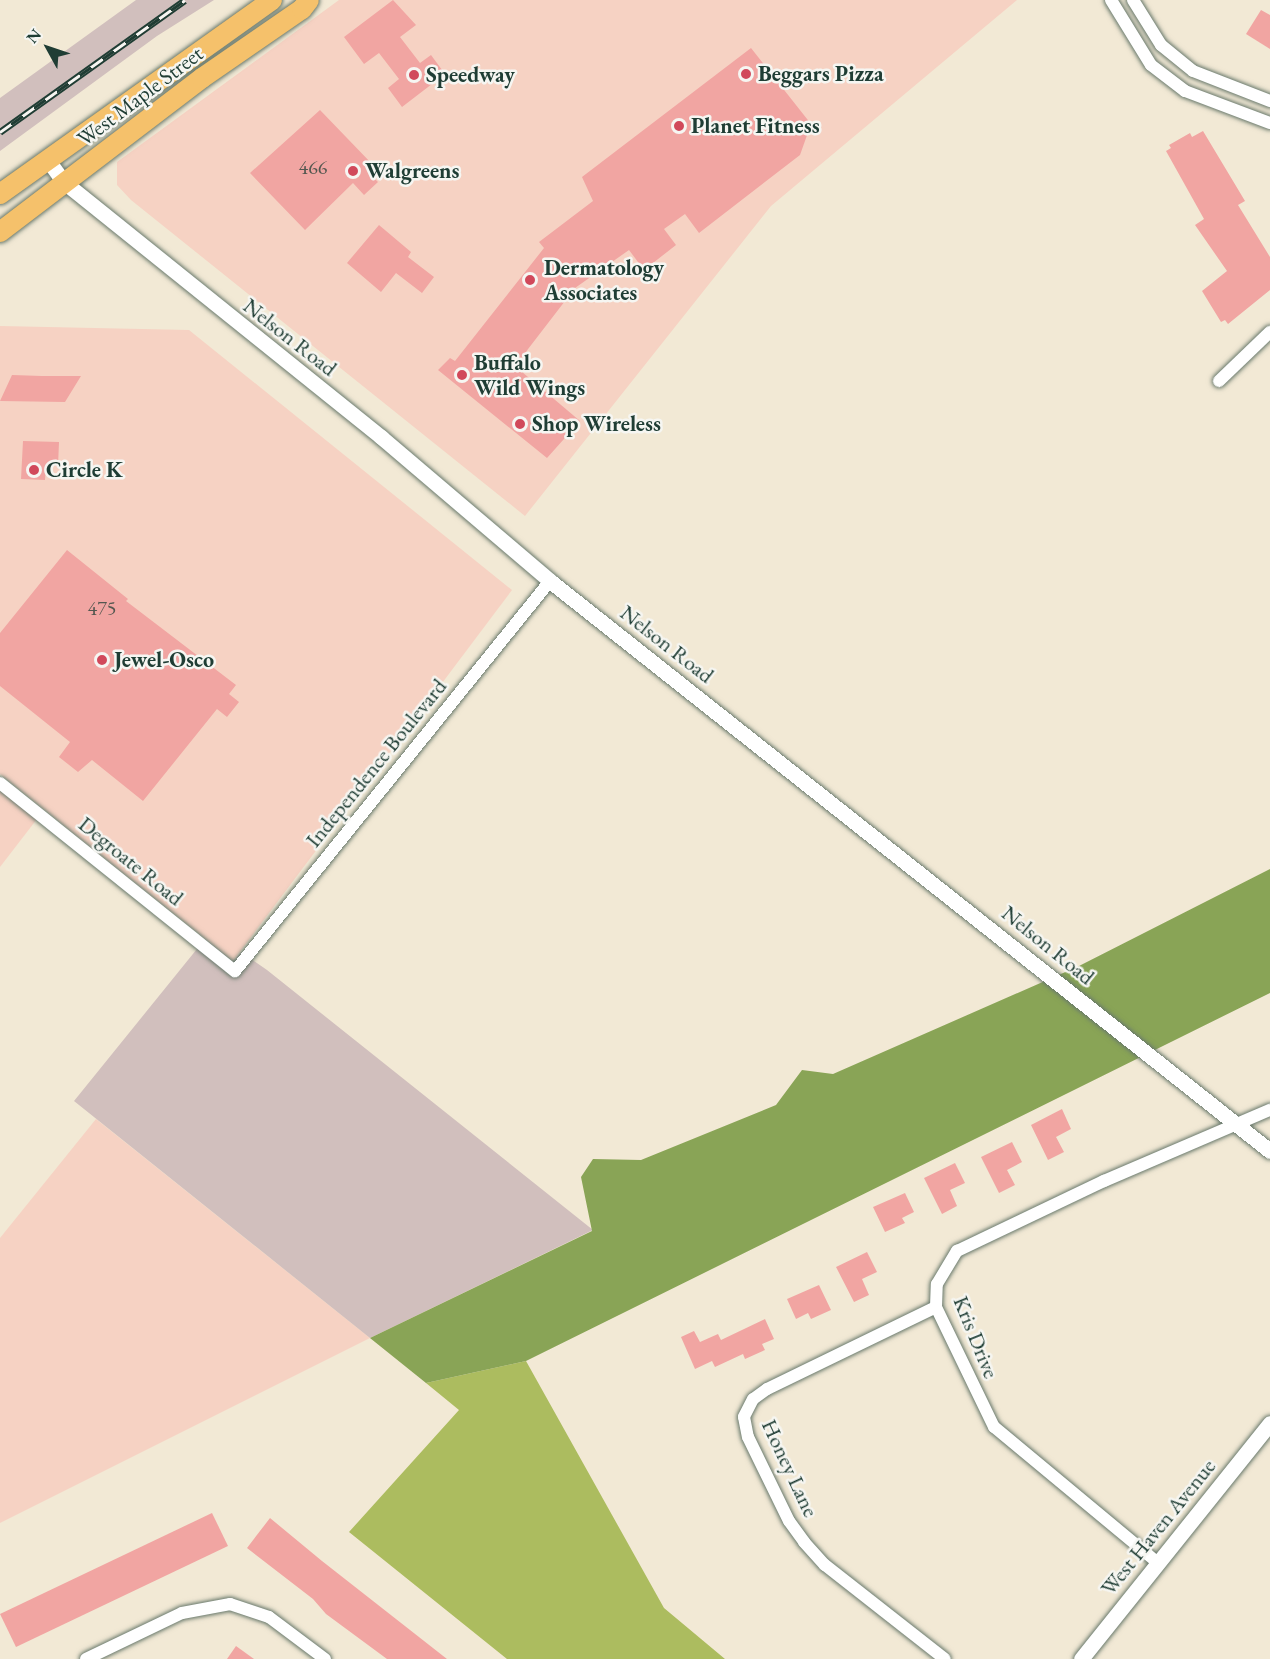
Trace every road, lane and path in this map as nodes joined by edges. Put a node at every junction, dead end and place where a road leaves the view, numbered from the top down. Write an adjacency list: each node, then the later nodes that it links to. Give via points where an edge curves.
1 (272, 0): 7 (main road, West Maple Street)
2 (309, 0): 8 (main road, West Maple Street, via 302,9)
3 (1111, 0): 6 (street, via 1151,65 1185,91)
4 (1132, 0): 5 (street, via 1161,45 1193,71)
5 (1270, 100)
6 (1270, 123)
7 (47, 159): 8 (street, Nelson Road); 9 (main road, West Maple Street)
8 (64, 182): 10 (main road, West Maple Street); 13 (street, Nelson Road, via 381,437)
9 (0, 194)
10 (0, 232)
11 (1270, 332): 12 (street)
12 (1219, 381)
13 (550, 581): 15 (street, Independence Boulevard); 17 (street, Nelson Road)
14 (0, 783): 15 (street, Degroate Road)
15 (235, 971)
16 (1270, 1110): 17 (street, Kris Drive)
17 (1238, 1126): 18 (street, Nelson Road); 19 (street, Kris Drive, via 1104,1181 957,1251 937,1284)
18 (1270, 1151)
19 (936, 1307): 21 (street, Kris Drive, via 994,1427); 24 (street, Honey Lane, via 767,1389 753,1399 744,1417 748,1437 784,1511 804,1542 825,1565)
20 (1270, 1423): 21 (street, West Haven Avenue)
21 (1158, 1563): 25 (street, West Haven Avenue)
22 (86, 1659): 23 (street, via 182,1612 230,1604 269,1617)
23 (325, 1659)
24 (945, 1659)
25 (1082, 1659)

